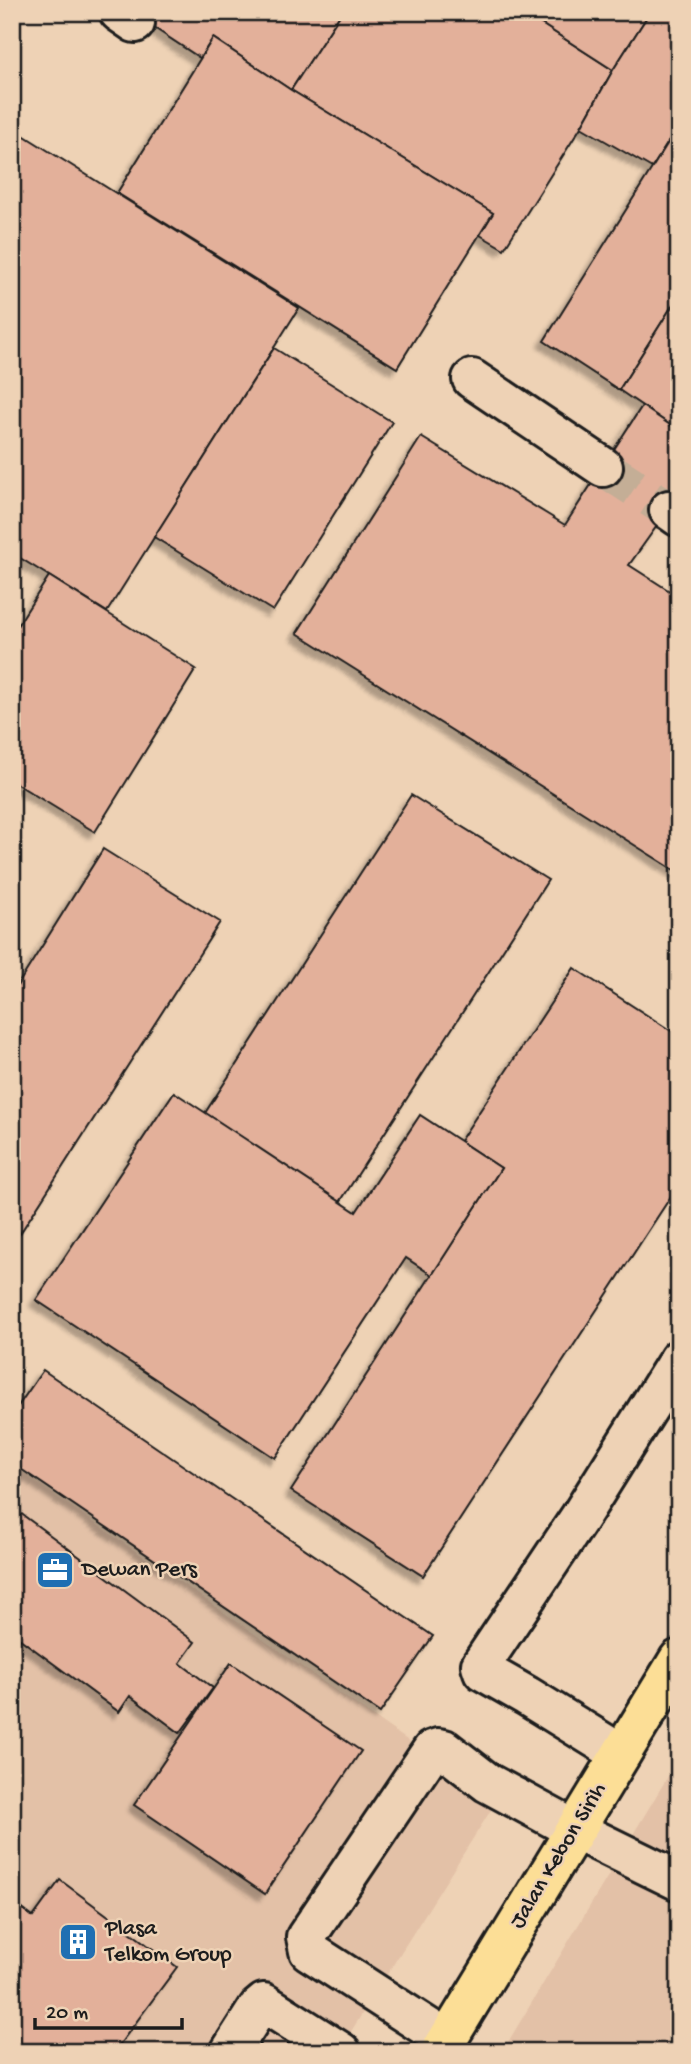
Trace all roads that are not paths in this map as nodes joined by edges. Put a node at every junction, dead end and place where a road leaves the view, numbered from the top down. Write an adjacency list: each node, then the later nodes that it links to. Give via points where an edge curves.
1 (472, 379): 2 (lane)
2 (603, 467)
3 (679, 1359): 5 (lane, via 481,1665 483,1671)
4 (679, 1659): 5 (main road, Jalan Kebon Sirih)
5 (621, 1754): 6 (main road, Jalan Kebon Sirih)
6 (575, 1830): 7 (lane); 8 (main road, Jalan Kebon Sirih); 8 (lane, via 488,1783 444,1749 432,1750 306,1937 309,1951)
7 (679, 1881)
8 (443, 2046)
9 (230, 2052): 10 (lane, via 264,2003)
10 (341, 2052)

